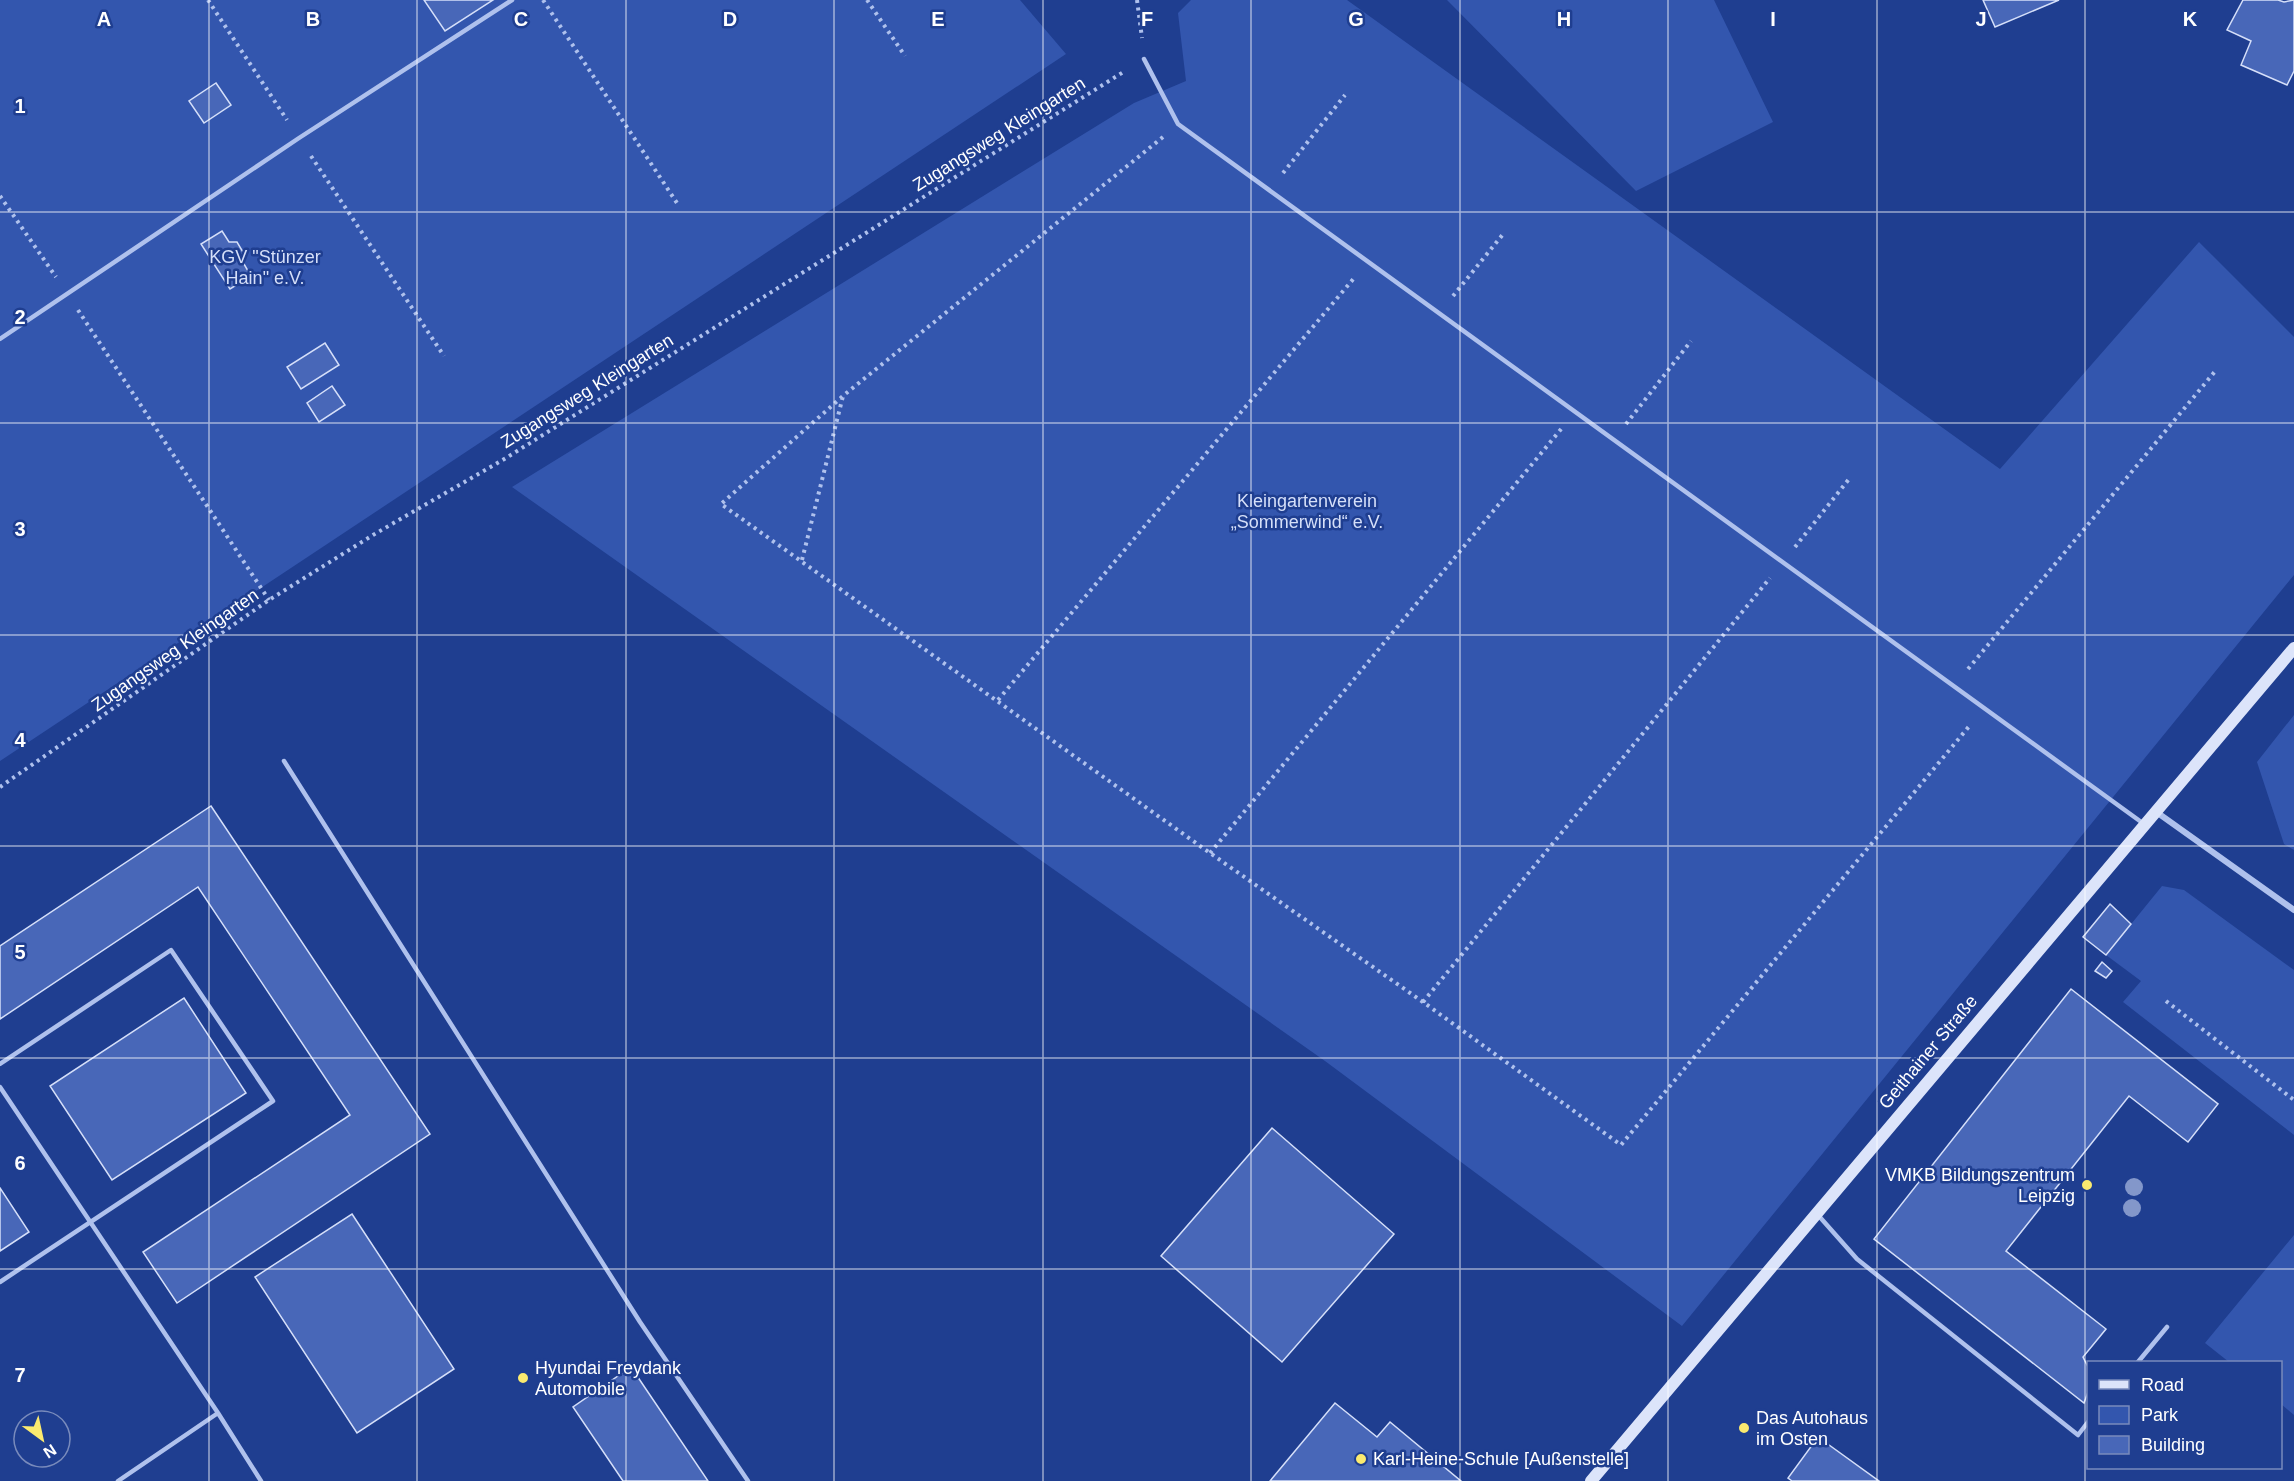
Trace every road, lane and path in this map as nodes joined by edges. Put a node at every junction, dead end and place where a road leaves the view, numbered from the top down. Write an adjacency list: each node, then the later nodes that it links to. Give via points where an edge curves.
1 (208, 0): 10 (path)
2 (512, 0): 10 (lane)
3 (543, 0): 13 (path)
4 (867, 0): 6 (path)
5 (1137, 0): 7 (path)
6 (904, 56)
7 (1144, 59): 9 (lane); 28 (path, Zugangsweg Kleingarten, via 506,458)
8 (1345, 95): 11 (path)
9 (1178, 124): 11 (lane); 22 (path)
10 (299, 138): 16 (lane); 20 (path)
11 (1270, 190): 15 (lane)
12 (0, 196): 16 (path)
13 (679, 206)
14 (1504, 233): 17 (path)
15 (1368, 262): 17 (lane); 31 (path)
16 (67, 293): 18 (lane); 28 (path)
17 (1439, 313): 23 (lane)
18 (0, 339)
19 (1691, 341): 24 (path)
20 (444, 356)
21 (2217, 369): 30 (path)
22 (844, 395): 26 (path); 26 (path, via 721,504)
23 (1576, 412): 24 (lane); 37 (path)
24 (1614, 438): 27 (lane)
25 (1849, 479): 27 (path)
26 (802, 560): 31 (path)
27 (1783, 561): 30 (lane); 40 (path)
28 (269, 600): 34 (path, Zugangsweg Kleingarten)
29 (2294, 648): 35 (street, Geithainer Straße)
30 (1954, 686): 32 (lane)
31 (998, 700): 37 (path)
32 (1984, 707): 36 (lane); 40 (path, via 1621,1145)
33 (284, 761): 53 (lane, via 640,1322)
34 (0, 787)
35 (2155, 811): 36 (street, Geithainer Straße); 38 (street)
36 (2144, 824): 44 (street, Geithainer Straße)
37 (1210, 853): 40 (path)
38 (2294, 910)
39 (2166, 1001): 43 (path)
40 (1423, 1002)
41 (0, 1064): 45 (lane, via 171,950 273,1101)
42 (0, 1087): 45 (lane)
43 (2294, 1100)
44 (1816, 1213): 50 (lane, via 1857,1258 2078,1435); 54 (street, Geithainer Straße)
45 (90, 1222): 46 (lane); 49 (lane)
46 (0, 1282)
47 (2167, 1327): 48 (lane)
48 (2139, 1361)
49 (218, 1413): 51 (lane); 52 (lane)
50 (2087, 1423)
51 (118, 1481)
52 (261, 1481)
53 (748, 1481)
54 (1591, 1481)

